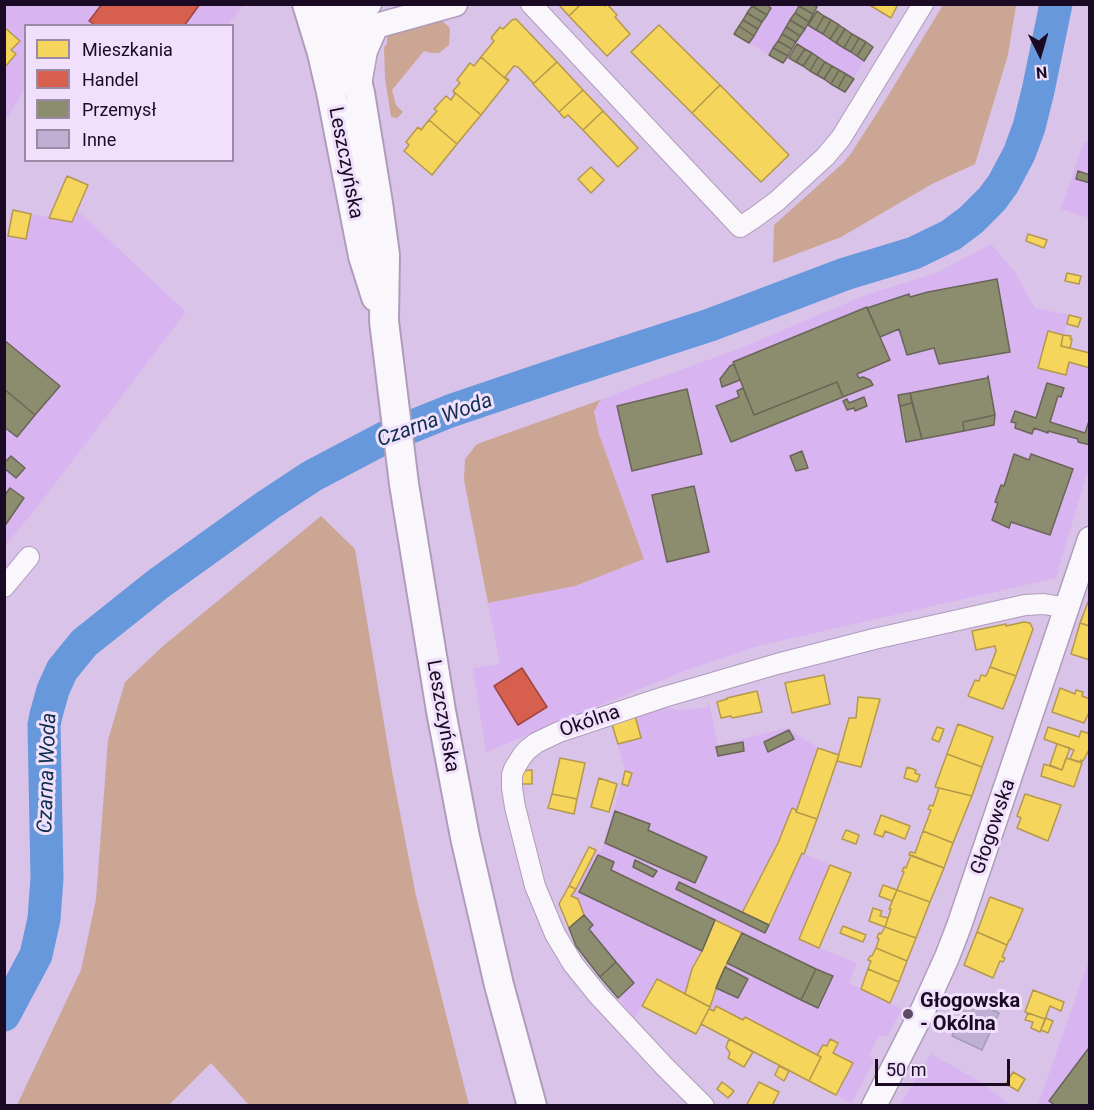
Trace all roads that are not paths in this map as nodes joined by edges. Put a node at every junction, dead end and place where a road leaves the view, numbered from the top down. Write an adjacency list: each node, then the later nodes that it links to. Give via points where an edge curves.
1 (307, 4): 8 (main road, Leszczyńska)
2 (312, 4): 6 (street, via 327,17)
3 (455, 4): 7 (street)
4 (531, 4): 5 (street, via 740,227 777,201 841,138)
5 (923, 4)
6 (338, 14): 7 (street, via 348,15 358,9); 8 (street, via 327,45); 9 (main road, Leszczyńska)
7 (373, 15): 9 (street)
8 (326, 69): 10 (main road, Leszczyńska, via 363,256)
9 (360, 93): 10 (main road, Leszczyńska, via 384,255)
10 (384, 321): 15 (main road, Leszczyńska, via 432,664 465,837)
11 (1089, 539): 14 (street, Głogowska)
12 (29, 557): 13 (street)
13 (4, 587)
14 (1067, 608): 16 (street, Okólna, via 1022,606 777,664 559,732 536,743 522,756 512,775 514,807 533,879 555,934 598,995); 17 (street, Głogowska, via 951,947)
15 (532, 1106)
16 (704, 1106)
17 (874, 1106)

